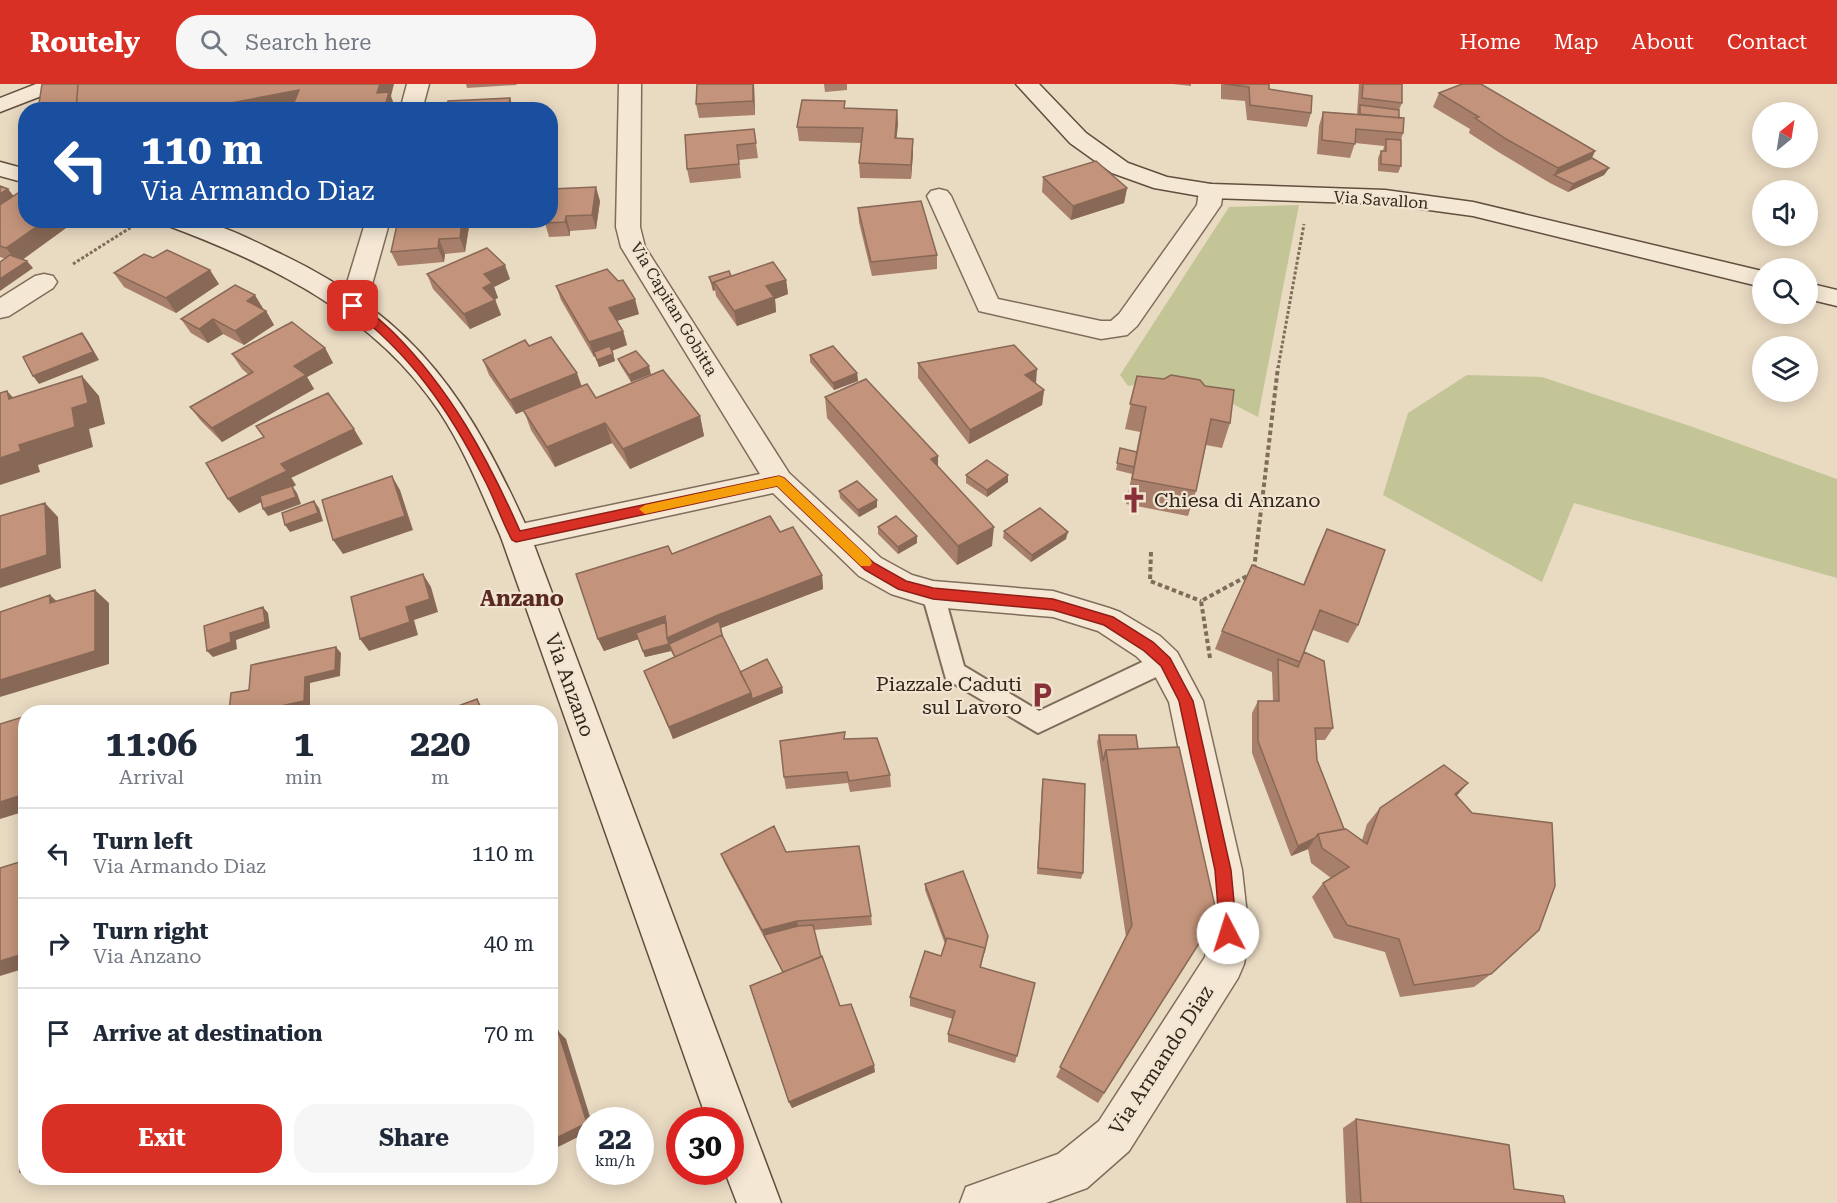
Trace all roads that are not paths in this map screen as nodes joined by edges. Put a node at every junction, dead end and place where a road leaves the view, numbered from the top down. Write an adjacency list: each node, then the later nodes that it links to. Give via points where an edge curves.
1 (56, 84): 5 (street); 7 (street)
2 (418, 84): 6 (street)
3 (630, 84): 20 (street, Via Capitan Gobitta, via 628,227 633,247)
4 (1027, 84): 10 (street, Via Savallon, via 1078,138 1120,168 1162,183)
5 (0, 94)
6 (413, 102)
7 (0, 106)
8 (0, 169): 9 (street)
9 (18, 174)
10 (1211, 191): 11 (street, via 1209,205 1128,320 1118,329 1101,330 988,305); 14 (street, Via Savallon, via 1385,197 1473,209)
11 (939, 196)
12 (199, 228): 18 (street, Via Anzano, via 270,259)
13 (376, 228): 18 (street)
14 (1752, 277)
15 (44, 282): 19 (street)
16 (1818, 293): 17 (street)
17 (1837, 298)
18 (353, 306): 21 (street, Via Anzano, via 406,351 448,404 490,478)
19 (0, 310)
20 (779, 481): 21 (street); 22 (street, Via Armando Diaz, via 870,567 902,585)
21 (516, 537): 24 (street, Via Anzano)
22 (933, 594): 23 (street, Via Armando Diaz, via 1053,604 1109,621); 23 (lane, via 954,672 1038,723)
23 (1166, 662): 27 (street, Via Armando Diaz, via 1186,701 1223,870 1228,933 1224,964 1114,1137 1071,1172)
24 (724, 1107)
25 (744, 1162): 26 (street, Via Anzano)
26 (759, 1203)
27 (982, 1203)

